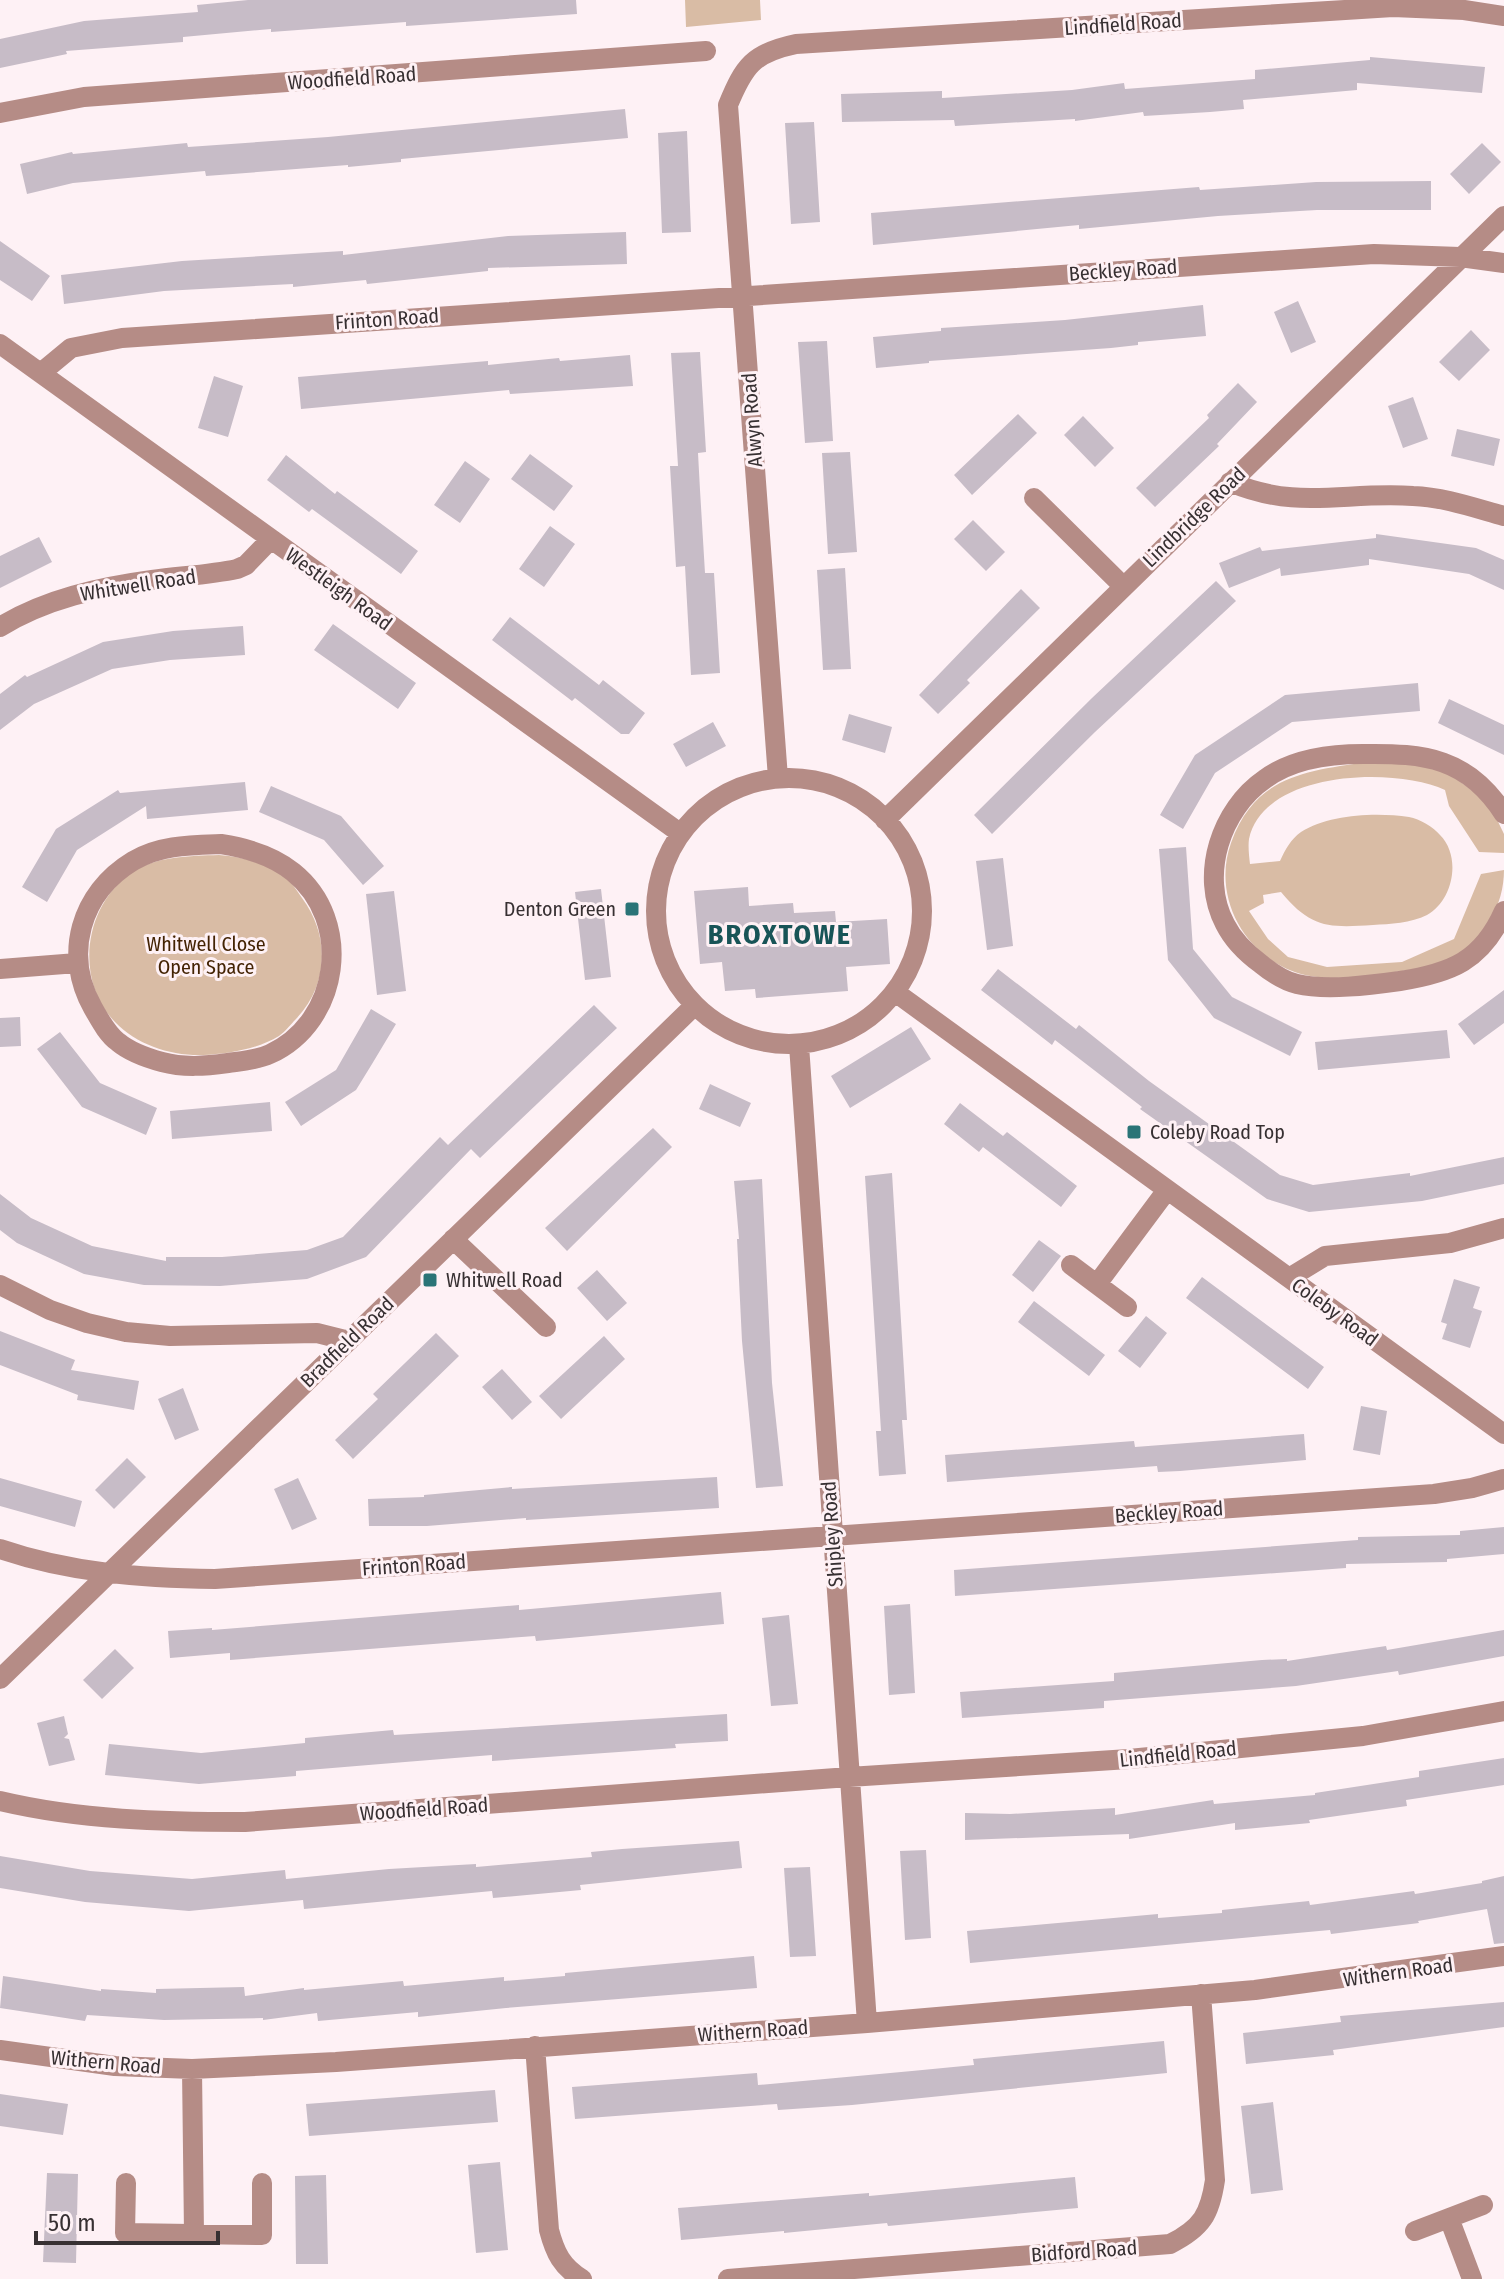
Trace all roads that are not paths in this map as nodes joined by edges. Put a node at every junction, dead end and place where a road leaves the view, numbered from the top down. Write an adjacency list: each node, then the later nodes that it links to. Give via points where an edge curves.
1 (1504, 16): 3 (street, Lindfield Road, via 1393,7 825,42 775,48)
2 (706, 51): 4 (street, Woodfield Road, via 84,97)
3 (747, 66): 8 (street, Alwyn Road, via 728,105)
4 (0, 113)
5 (1504, 216): 6 (street, Lindbridge Road)
6 (1460, 257): 7 (street, Beckley Road); 8 (street, Beckley Road, via 1374,254); 11 (street, Lindbridge Road)
7 (1504, 263)
8 (742, 294): 10 (street, Frinton Road, via 122,338 71,348); 17 (street, Alwyn Road)
9 (1, 347): 10 (street, Westleigh Road)
10 (42, 372): 14 (street, Westleigh Road)
11 (1230, 482): 13 (street, via 1292,499 1414,496); 15 (street, Lindbridge Road)
12 (1034, 498): 15 (street)
13 (1504, 516)
14 (270, 540): 16 (street, Whitwell Road, via 237,569 79,593); 20 (street, Westleigh Road)
15 (1123, 586): 19 (street, Lindbridge Road)
16 (0, 627)
17 (778, 778): 19 (street, via 807,779 840,789); 20 (street, via 737,788 706,806)
18 (1504, 814): 21 (street, via 1473,777 1433,758 1400,753 1317,758 1287,766 1244,797 1226,822 1214,875 1223,922 1235,939 1274,975 1298,985 1383,983 1449,970 1471,959)
19 (885, 820): 24 (street, via 910,857 922,903 918,942)
20 (680, 833): 25 (street, via 656,892 658,943 674,981)
21 (1504, 911)
22 (77, 963): 22 (street, via 77,943 103,885 132,861 188,845 246,848 295,873 328,921 333,946 327,993 308,1024 270,1054 209,1066 162,1062 118,1042 88,999); 23 (street)
23 (0, 969)
24 (895, 992): 26 (street, via 866,1020 836,1037); 27 (street, Coleby Road)
25 (694, 1006): 26 (street, via 739,1035); 29 (street, Bradfield Road)
26 (799, 1045): 39 (street, Shipley Road)
27 (1167, 1190): 31 (street, Coleby Road); 32 (street)
28 (1504, 1228): 31 (street, via 1450,1243 1325,1256)
29 (453, 1239): 35 (street); 36 (street, Bradfield Road)
30 (1071, 1265): 32 (street)
31 (1289, 1278): 37 (street, Coleby Road)
32 (1097, 1284): 34 (street)
33 (0, 1285): 36 (street, via 50,1310 126,1332 317,1333)
34 (1127, 1307)
35 (546, 1327)
36 (349, 1341): 41 (street, Bradfield Road)
37 (1504, 1434)
38 (1504, 1479): 39 (street, Beckley Road, via 1434,1494)
39 (832, 1535): 41 (street, Frinton Road, via 215,1579); 44 (street, Shipley Road)
40 (0, 1549): 41 (street, Frinton Road, via 70,1569)
41 (110, 1572): 42 (street, Bradfield Road)
42 (0, 1679)
43 (1504, 1711): 44 (street, Lindfield Road, via 1363,1736 1129,1759)
44 (849, 1777): 45 (street, Woodfield Road, via 245,1822 75,1815); 48 (street, Shipley Road)
45 (0, 1801)
46 (1504, 1956): 47 (street, Withern Road)
47 (1201, 1994): 48 (street, Withern Road); 59 (street, Bidford Road, via 1215,2180 1211,2203 1189,2235 1170,2244)
48 (867, 2023): 49 (street, Withern Road)
49 (535, 2046): 51 (street, Withern Road); 58 (street, via 549,2230 555,2252)
50 (0, 2050): 51 (street, Withern Road, via 115,2066)
51 (192, 2069): 57 (street)
52 (126, 2183): 57 (street, via 125,2233)
53 (262, 2183): 57 (street, via 262,2235)
54 (1483, 2205): 55 (street)
55 (1449, 2218): 56 (street); 60 (street)
56 (1415, 2231)
57 (194, 2234)
58 (582, 2279)
59 (728, 2279)
60 (1472, 2279)

